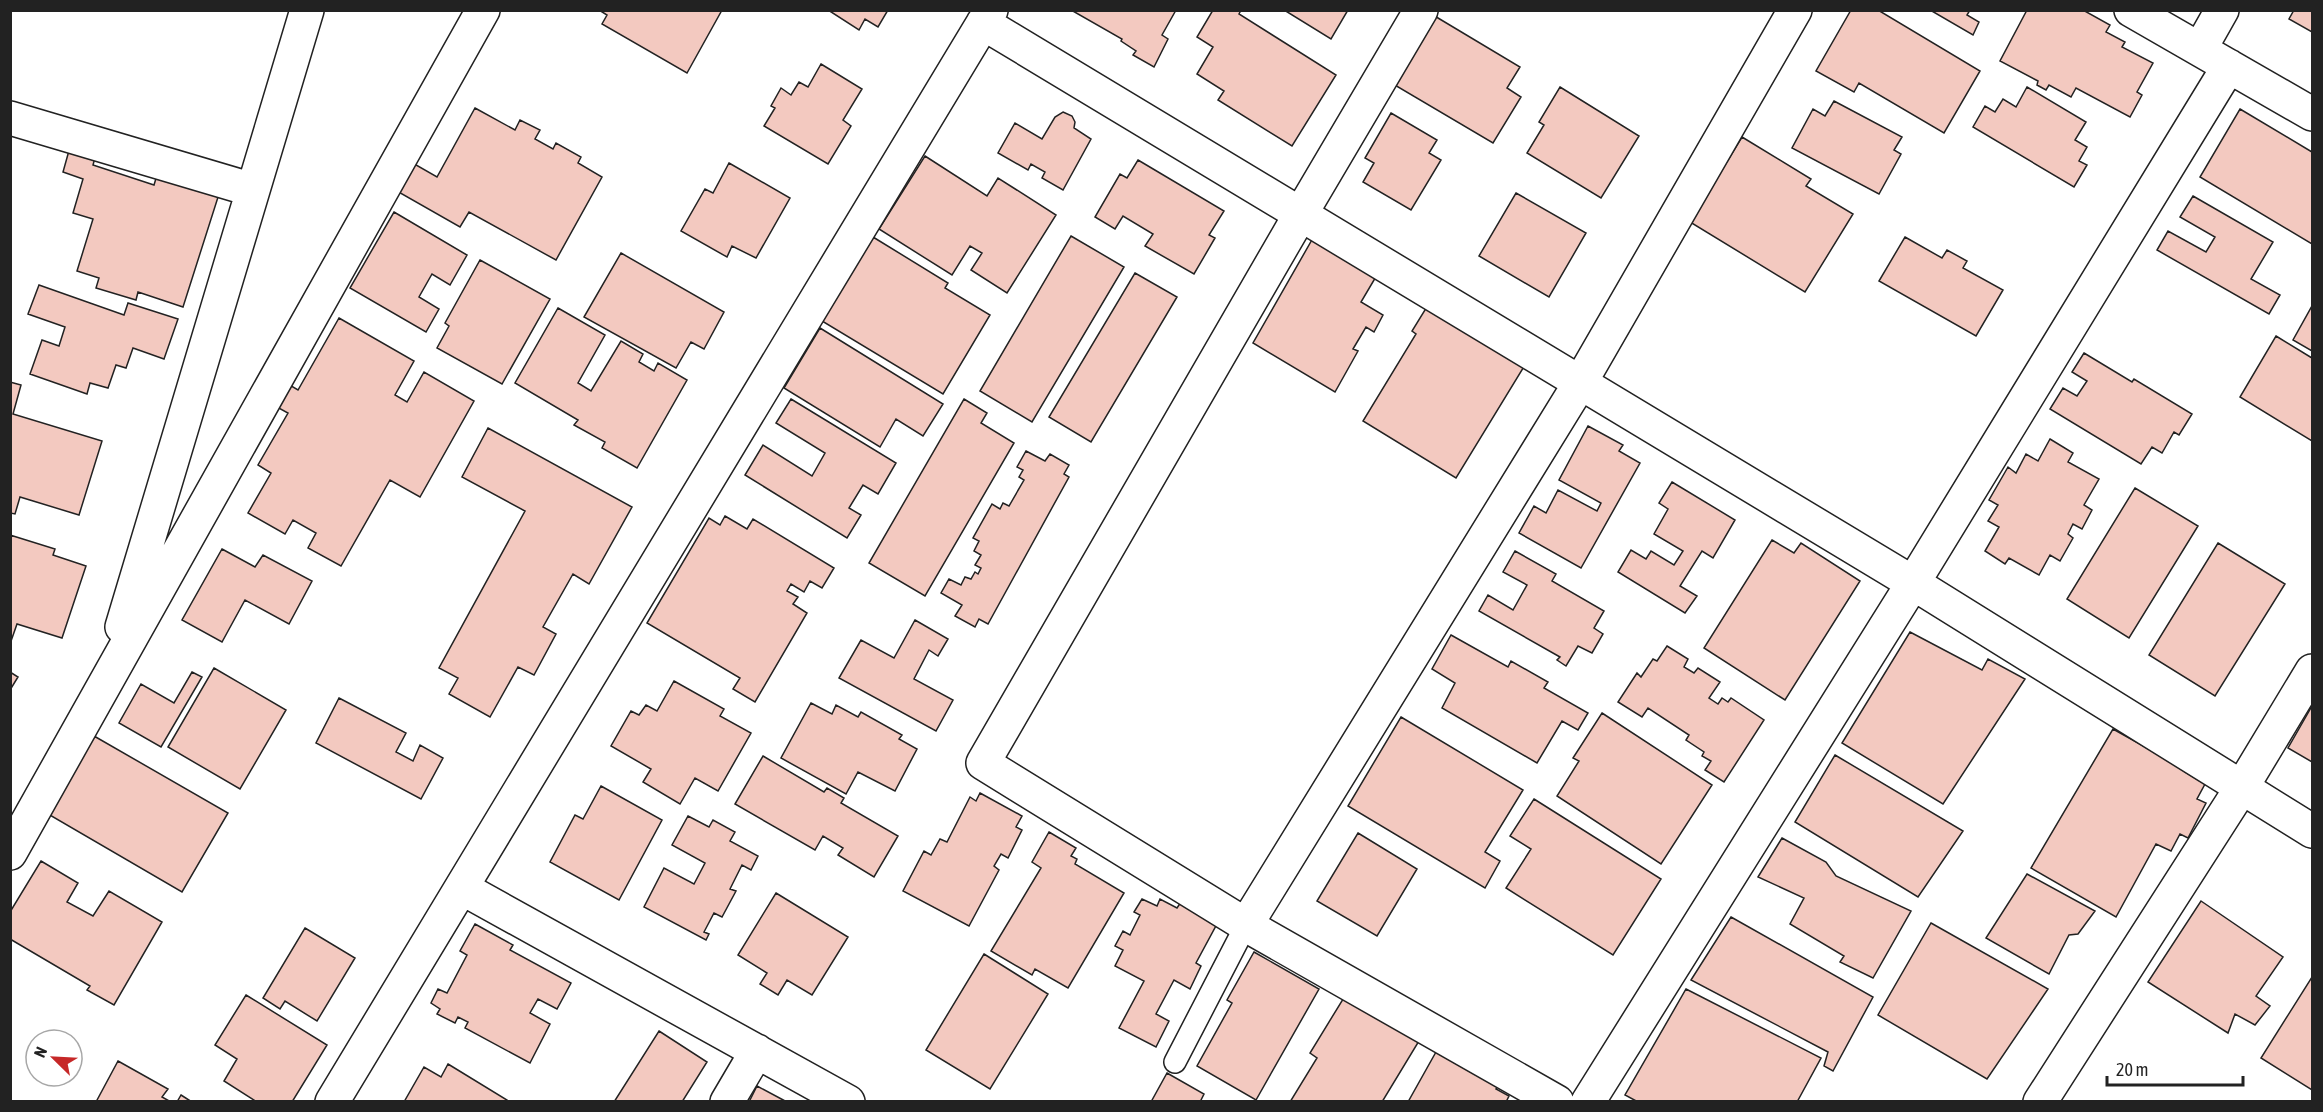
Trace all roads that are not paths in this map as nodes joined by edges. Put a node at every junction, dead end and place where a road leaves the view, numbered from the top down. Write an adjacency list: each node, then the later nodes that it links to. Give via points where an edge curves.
1 (307, 10): 12 (street)
2 (483, 10): 17 (street)
3 (1421, 10): 13 (street)
4 (1795, 10): 14 (street)
5 (2131, 10): 8 (street)
6 (2222, 10): 8 (street)
7 (987, 17): 13 (street); 21 (street)
8 (2200, 50): 9 (street)
9 (2229, 66): 10 (street); 15 (street)
10 (2313, 114)
11 (10, 118): 12 (street)
12 (253, 190): 17 (street)
13 (1300, 214): 14 (street); 22 (street, via 983,763)
14 (1580, 383): 15 (street); 22 (street)
15 (1913, 583): 18 (street); 29 (street)
16 (2313, 671): 18 (street)
17 (104, 686): 20 (street)
18 (2242, 787): 19 (street); 30 (street)
19 (2313, 831)
20 (10, 854)
21 (462, 888): 23 (street); 25 (street)
22 (1246, 925): 24 (lane); 28 (street)
23 (757, 1051): 26 (street); 27 (street)
24 (1175, 1062)
25 (332, 1101)
26 (727, 1101)
27 (848, 1101)
28 (1557, 1101)
29 (1588, 1101)
30 (2040, 1101)

